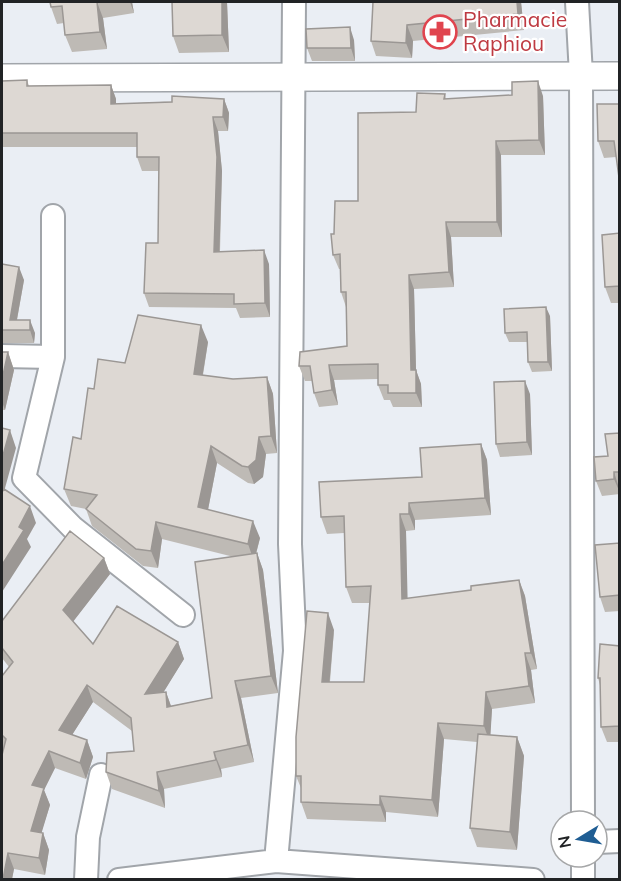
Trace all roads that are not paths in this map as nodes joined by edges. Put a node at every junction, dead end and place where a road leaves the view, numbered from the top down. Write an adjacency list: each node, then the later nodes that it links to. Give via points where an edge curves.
1 (294, 2): 5 (street)
2 (577, 2): 3 (street)
3 (580, 75): 4 (street); 5 (street); 12 (street)
4 (620, 76)
5 (294, 77): 6 (street); 13 (street, via 290,544 295,651)
6 (2, 78)
7 (53, 216): 9 (street)
8 (2, 356): 9 (street)
9 (53, 357): 10 (street, via 24,478 73,528)
10 (183, 615)
11 (101, 775): 14 (street, via 88,837)
12 (583, 809)
13 (276, 861): 15 (street); 16 (street)
14 (86, 879)
15 (119, 879)
16 (533, 879)

